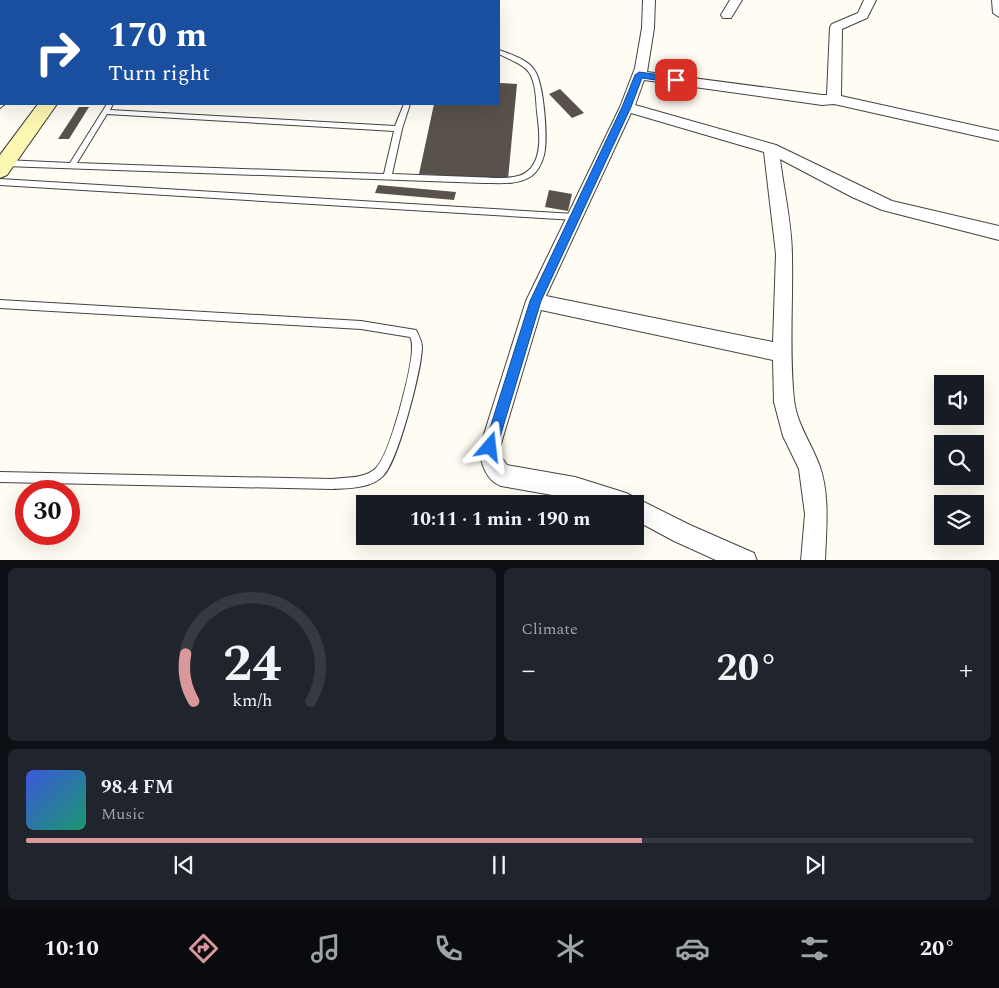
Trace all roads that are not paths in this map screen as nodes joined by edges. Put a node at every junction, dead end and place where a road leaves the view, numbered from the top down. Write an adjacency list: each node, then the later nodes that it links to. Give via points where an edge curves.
1 (649, 0): 8 (street, via 648,28)
2 (736, 0): 6 (street)
3 (870, 0): 9 (street, via 863,15 836,27)
4 (998, 0): 5 (street)
5 (999, 13)
6 (727, 15)
7 (500, 53): 20 (lane, via 526,66 537,80 542,154 534,169 508,180)
8 (639, 75): 9 (street); 13 (street)
9 (834, 99): 16 (street)
10 (47, 105): 19 (main road)
11 (109, 105): 14 (lane)
12 (407, 105): 15 (lane)
13 (627, 107): 17 (street); 22 (street)
14 (105, 112): 15 (lane); 18 (lane)
15 (398, 128): 20 (lane)
16 (999, 136)
17 (771, 149): 23 (street, via 889,206); 26 (street, via 784,254)
18 (72, 165): 19 (lane); 20 (lane)
19 (2, 166)
20 (388, 175)
21 (0, 182): 22 (lane)
22 (575, 217): 24 (street)
23 (999, 233)
24 (536, 301): 26 (street); 28 (street, via 490,447 493,467 501,475 512,478 575,488)
25 (0, 304): 27 (lane, via 361,326 413,333 418,350 388,459 381,471 362,482)
26 (782, 352): 31 (street, via 787,418 805,455 814,488)
27 (0, 478)
28 (597, 495)
29 (644, 513): 30 (street)
30 (746, 560)
31 (813, 560)

